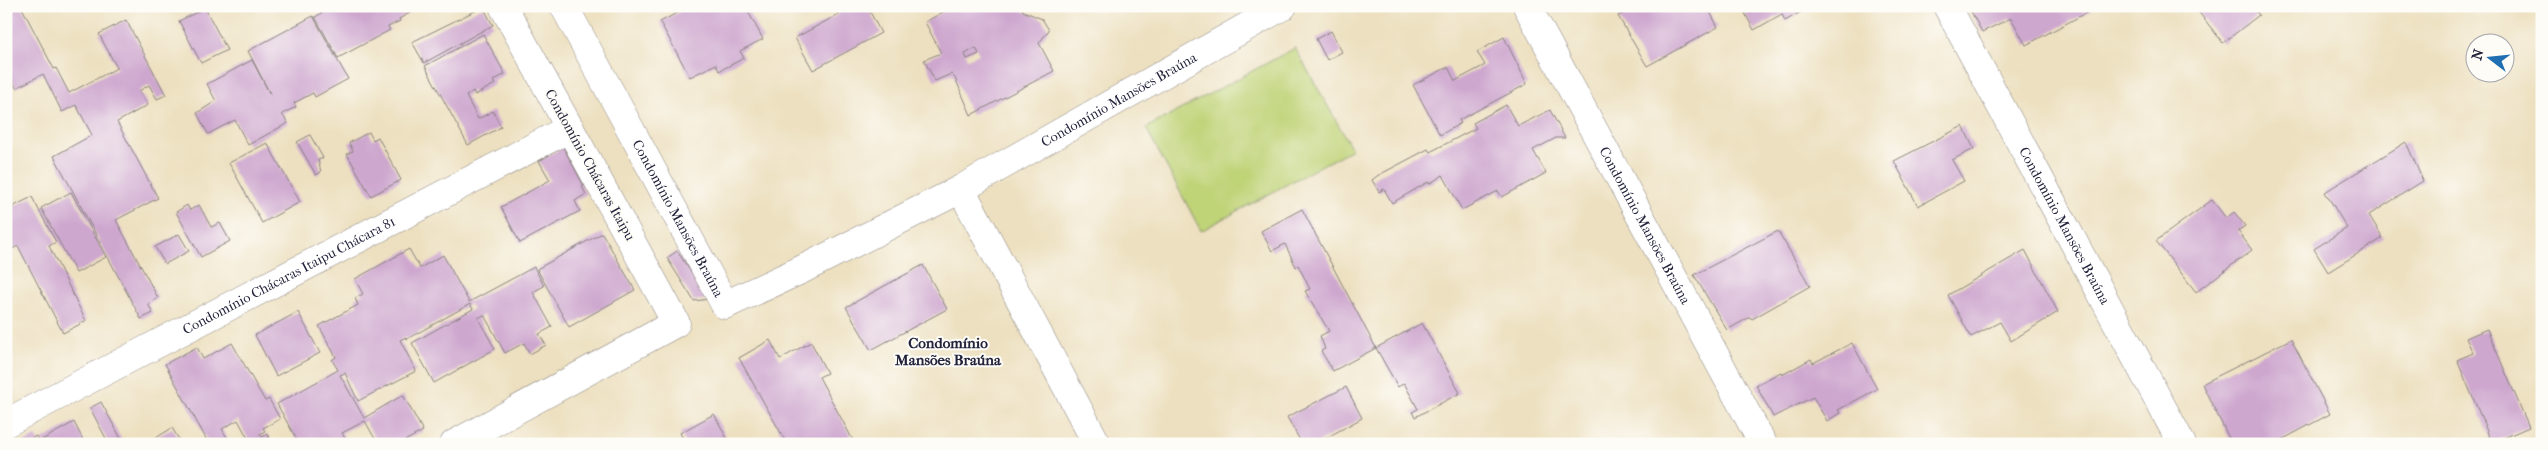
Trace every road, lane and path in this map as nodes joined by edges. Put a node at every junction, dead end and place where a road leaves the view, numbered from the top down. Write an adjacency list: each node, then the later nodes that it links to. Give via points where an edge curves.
1 (503, 6): 6 (street, Condomínio Chácaras Itaipu)
2 (564, 6): 7 (street, Condomínio Mansões Braúna, via 725,305)
3 (1527, 6): 11 (street, Condomínio Mansões Braúna)
4 (1947, 6): 12 (street, Condomínio Mansões Braúna)
5 (1278, 7): 7 (street, Condomínio Mansões Braúna)
6 (570, 128): 8 (street, Condomínio Chácaras Itaipu Chácara 81); 9 (street, Condomínio Chácaras Itaipu, via 676,323)
7 (961, 188): 10 (street)
8 (6, 423)
9 (454, 444)
10 (1097, 444)
11 (1763, 444)
12 (2182, 444)

